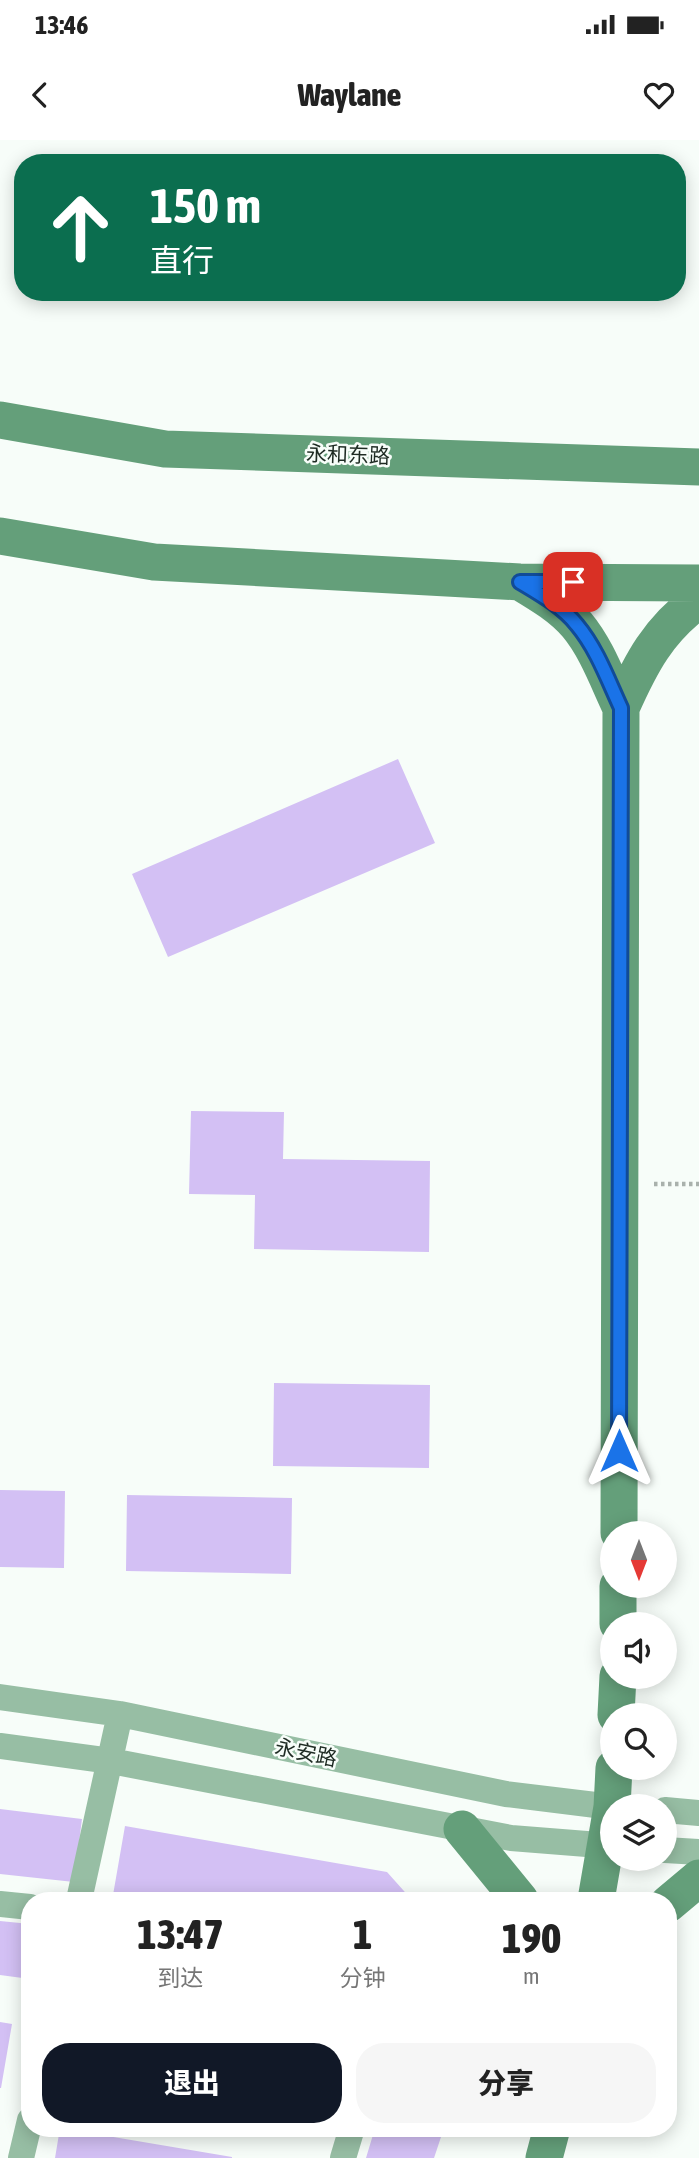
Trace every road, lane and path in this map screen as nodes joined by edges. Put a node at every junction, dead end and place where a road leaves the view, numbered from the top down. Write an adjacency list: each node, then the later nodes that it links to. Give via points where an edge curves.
1 (0, 420): 2 (street, 永和东路, via 165,449)
2 (699, 467)
3 (0, 536): 4 (street, via 154,562)
4 (520, 582): 5 (street); 7 (street, via 548,598 576,624)
5 (699, 583)
6 (699, 600): 7 (street, via 657,641 639,667)
7 (621, 708): 8 (street)
8 (619, 1184): 9 (path); 10 (street)
9 (699, 1184)
10 (618, 1521)
11 (0, 1697): 12 (street, 永安路)
12 (120, 1714): 14 (street); 15 (street, 永安路, via 506,1794)
13 (0, 1746): 14 (street)
14 (111, 1761): 19 (street, via 511,1838); 24 (street)
15 (600, 1806)
16 (677, 1811): 17 (street)
17 (699, 1813)
18 (462, 1829): 25 (street)
19 (600, 1844)
20 (677, 1851): 21 (street)
21 (699, 1852)
22 (603, 1871): 26 (street)
23 (699, 1878): 27 (street)
24 (81, 1892)
25 (513, 1892)
26 (598, 1892)
27 (677, 1896)
28 (0, 1904): 29 (street)
29 (21, 1906)
30 (26, 2137): 33 (street)
31 (350, 2137): 34 (street)
32 (550, 2137): 35 (street)
33 (21, 2158)
34 (344, 2158)
35 (544, 2158)

